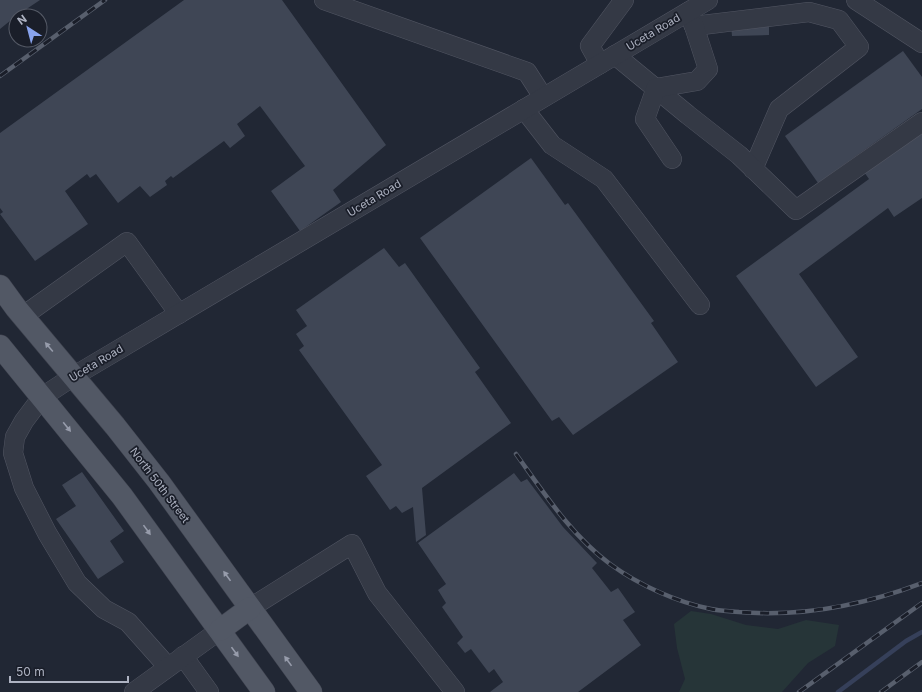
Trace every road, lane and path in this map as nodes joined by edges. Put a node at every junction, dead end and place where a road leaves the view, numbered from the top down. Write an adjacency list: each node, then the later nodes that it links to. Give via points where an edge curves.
1 (324, 0): 9 (street, via 527,72)
2 (624, 0): 7 (street, via 590,46)
3 (708, 0): 5 (street, Uceta Road)
4 (856, 0): 6 (street)
5 (691, 19): 7 (street, Uceta Road); 8 (street, via 708,69 697,81); 13 (street, via 809,12 838,20 859,47 779,109)
6 (922, 43)
7 (608, 59): 8 (street); 9 (street, Uceta Road)
8 (656, 88): 12 (street, via 645,119); 13 (street)
9 (543, 98): 10 (street, Uceta Road)
10 (524, 109): 15 (street, via 552,145 604,179); 16 (street, Uceta Road)
11 (922, 122): 13 (street, via 796,210)
12 (672, 159)
13 (753, 169)
14 (0, 286): 17 (main road, North 50th Street)
15 (700, 305)
16 (179, 314): 17 (street, via 127,242); 19 (street, Uceta Road)
17 (23, 316): 19 (main road, North 50th Street, one-way to 17)
18 (0, 346): 20 (main road)
19 (74, 376): 20 (street, Uceta Road); 21 (main road, North 50th Street, one-way to 19, via 159,482)
20 (42, 397): 22 (main road, one-way to 22, via 122,496); 23 (street, Uceta Road, via 15,437 13,453 24,488 77,583 104,609 128,622)
21 (250, 608): 22 (main road); 27 (main road, North 50th Street, one-way to 21); 28 (street, via 352,544 377,593)
22 (220, 630): 23 (street); 26 (main road, one-way to 26)
23 (176, 662): 24 (street); 25 (street, Uceta Road)
24 (134, 692)
25 (209, 692)
26 (264, 692)
27 (311, 692)
28 (454, 692)

